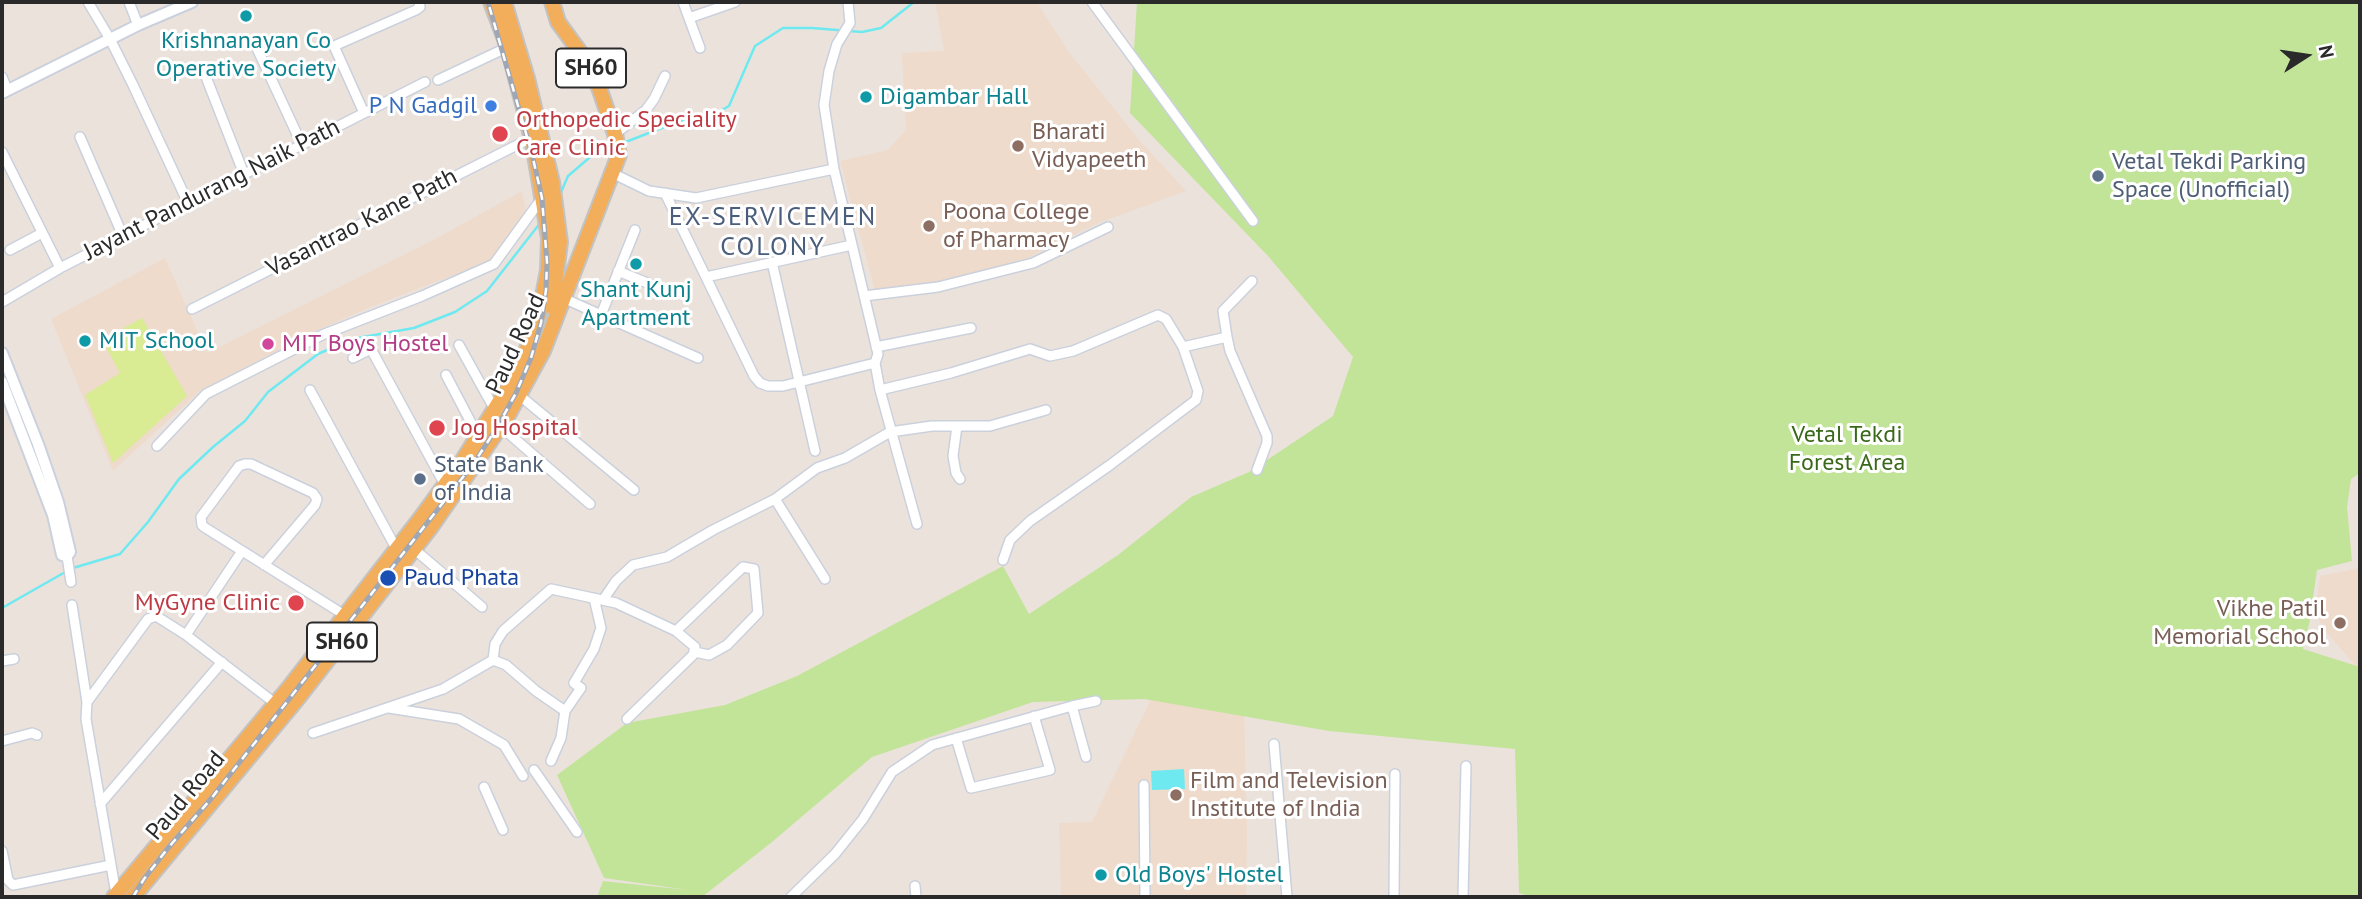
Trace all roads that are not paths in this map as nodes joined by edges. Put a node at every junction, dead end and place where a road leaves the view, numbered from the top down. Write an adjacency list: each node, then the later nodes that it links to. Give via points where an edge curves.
1 (88, 2): 14 (street)
2 (129, 2): 13 (street)
3 (191, 2): 13 (street)
4 (419, 2): 24 (street, via 416,10 334,46)
5 (491, 2): 16 (main road, Paud Road / SH60)
6 (504, 2): 34 (main road, via 544,140)
7 (552, 2): 27 (main road, SH60, via 558,22 593,71)
8 (683, 2): 12 (street)
9 (735, 2): 12 (street)
10 (848, 2): 30 (street, via 850,23 837,44 824,105)
11 (1092, 2): 36 (street)
12 (689, 18): 17 (street)
13 (138, 25): 14 (street)
14 (110, 39): 23 (street); 35 (street)
15 (254, 44): 28 (street)
16 (508, 47): 21 (street); 26 (main road, Paud Road / SH60)
17 (700, 48)
18 (666, 76): 27 (street, via 646,110)
19 (2, 77): 23 (street)
20 (206, 77): 32 (street)
21 (438, 80)
22 (425, 82): 24 (street, Jayant Pandurang Naik Path)
23 (4, 91)
24 (364, 113): 28 (street, Jayant Pandurang Naik Path)
25 (80, 136): 40 (street)
26 (531, 138): 34 (main road, Paud Road / SH60); 54 (street, Vasantrao Kane Path)
27 (617, 142): 31 (main road, Paud Road / SH60)
28 (302, 145): 32 (street, Jayant Pandurang Naik Path)
29 (2, 152): 39 (street)
30 (834, 169): 33 (street, via 696,198); 42 (street)
31 (612, 173): 33 (street, via 649,191); 44 (main road, Paud Road / SH60)
32 (244, 174): 35 (street, Jayant Pandurang Naik Path)
33 (665, 193): 48 (street)
34 (549, 200): 41 (main road, Paud Road / SH60); 77 (street, via 494,264 322,335 206,394)
35 (187, 203): 40 (street, Jayant Pandurang Naik Path)
36 (1252, 221)
37 (1108, 227): 51 (street, via 1033,263 938,287)
38 (635, 230): 47 (street)
39 (42, 233): 43 (street); 46 (street)
40 (123, 236): 46 (street, Jayant Pandurang Naik Path)
41 (552, 237): 44 (main road); 71 (main road, Paud Road / SH60, via 537,321 521,366)
42 (852, 245): 45 (street); 51 (street)
43 (10, 250)
44 (582, 250): 52 (main road, Paud Road / SH60)
45 (772, 262): 48 (street); 66 (street)
46 (60, 268): 53 (street, Jayant Pandurang Naik Path)
47 (618, 271): 50 (street); 55 (street)
48 (706, 277): 66 (street, via 754,376 768,386)
49 (1252, 281): 57 (street, via 1223,311)
50 (657, 286)
51 (864, 296): 59 (street)
52 (563, 298): 55 (street); 70 (main road, Paud Road / SH60, via 543,351)
53 (2, 302)
54 (192, 309)
55 (601, 315): 63 (street)
56 (971, 328): 59 (street)
57 (1227, 337): 60 (street); 79 (street, via 1267,436)
58 (459, 345): 71 (street)
59 (876, 347): 64 (street)
60 (1184, 347): 69 (street, via 1166,319 1158,315 1073,351 1050,356 1030,349); 89 (street, via 1198,391 1196,400 1030,520 1010,540)
61 (2, 353): 67 (street, via 58,502 70,552 69,569)
62 (353, 358): 81 (street, via 371,349)
63 (698, 358)
64 (875, 363): 66 (street); 69 (street)
65 (446, 374): 76 (street)
66 (798, 382): 78 (street)
67 (3, 386)
68 (310, 390): 87 (street)
69 (880, 390): 75 (street)
70 (519, 395): 73 (main road, Paud Road / SH60); 82 (street)
71 (495, 410): 76 (main road, Paud Road)
72 (1046, 410): 74 (street, via 990,426)
73 (500, 426): 84 (street); 86 (main road, Paud Road / SH60)
74 (957, 426): 75 (street); 80 (street, via 953,456)
75 (890, 432): 83 (street, via 817,468); 85 (street)
76 (478, 436): 81 (main road, Paud Road)
77 (157, 446)
78 (815, 452)
79 (1257, 470)
80 (960, 479)
81 (445, 485): 87 (main road, Paud Road)
82 (634, 490)
83 (775, 499): 91 (street); 92 (street, via 667,557 633,565)
84 (590, 504)
85 (917, 524)
86 (414, 549): 94 (street); 133 (main road, Paud Road / SH60)
87 (397, 550): 95 (main road, Paud Road)
88 (242, 551): 90 (street); 90 (street, via 204,527 200,519 239,466 248,464 313,493 317,499); 97 (street)
89 (1003, 561)
90 (264, 565): 95 (street)
91 (825, 579)
92 (599, 599): 96 (street); 100 (street, via 551,589 503,631 495,644); 108 (street, via 601,628 574,683 581,688)
93 (72, 605): 104 (street)
94 (482, 607)
95 (346, 616): 105 (main road, Paud Road)
96 (676, 631): 98 (street); 98 (street, via 743,567 754,569 758,613 727,645 709,654)
97 (186, 635): 102 (street); 104 (street, via 159,617 148,619)
98 (695, 652): 110 (street)
99 (14, 659): 101 (street)
100 (494, 660): 107 (street, via 443,689); 108 (street)
101 (2, 661)
102 (222, 662): 105 (street); 124 (street)
103 (1096, 701): 106 (street)
104 (87, 702): 124 (street)
105 (276, 704): 131 (main road, Paud Road)
106 (1072, 706): 109 (street); 116 (street)
107 (385, 708): 111 (street); 121 (street, via 459,719 504,745)
108 (565, 711): 117 (street)
109 (1034, 716): 113 (street); 113 (street, via 1050,769 971,788)
110 (627, 719)
111 (313, 733)
112 (37, 735): 114 (street)
113 (956, 738): 134 (street, via 932,745 892,772 835,854)
114 (2, 741)
115 (1274, 744): 137 (street)
116 (1086, 757)
117 (551, 761)
118 (1466, 766): 139 (street)
119 (534, 770): 126 (street)
120 (1395, 774): 138 (street)
121 (523, 776)
122 (1144, 785): 136 (street)
123 (484, 787): 125 (street)
124 (100, 804): 128 (street)
125 (503, 830)
126 (577, 832)
127 (2, 851): 129 (street)
128 (111, 865): 129 (street); 131 (street)
129 (11, 885): 132 (street)
130 (915, 886): 135 (street)
131 (115, 896)
132 (14, 897)
133 (133, 897)
134 (791, 897)
135 (916, 897)
136 (1145, 897)
137 (1287, 897)
138 (1394, 897)
139 (1463, 897)

